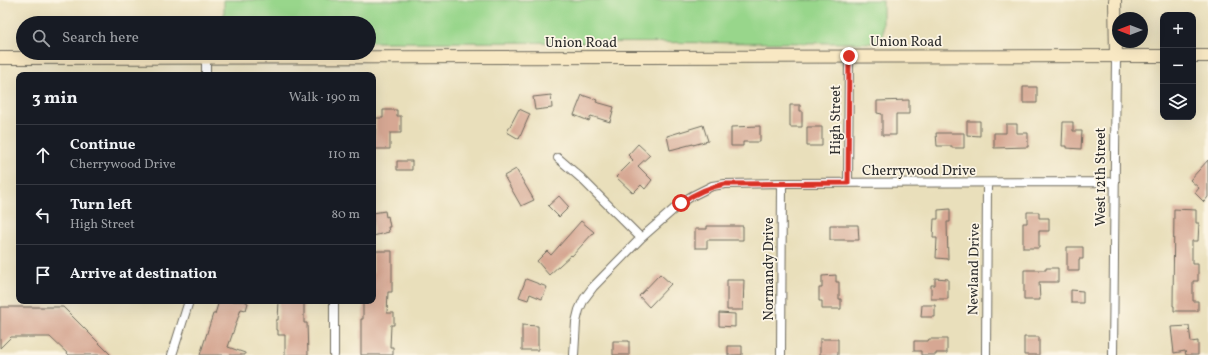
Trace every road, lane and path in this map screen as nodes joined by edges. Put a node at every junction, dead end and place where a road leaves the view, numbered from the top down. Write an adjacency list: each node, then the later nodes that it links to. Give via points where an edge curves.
1 (1115, 0): 7 (main road, West 12th Street)
2 (849, 56): 6 (main road, Union Road); 7 (main road, Union Road); 14 (street, High Street)
3 (1160, 56): 7 (main road, Union Road)
4 (1196, 56): 5 (main road)
5 (1208, 56)
6 (376, 57)
7 (1116, 57): 13 (street, West 12th Street)
8 (0, 58): 9 (main road, Union Road)
9 (16, 58)
10 (206, 60): 11 (street)
11 (206, 72)
12 (558, 158): 17 (street)
13 (1115, 182): 15 (street, Cherrywood Drive); 25 (street, West 12th Street)
14 (848, 183): 15 (street, Cherrywood Drive); 16 (street, Cherrywood Drive)
15 (987, 183): 24 (street, Newland Drive)
16 (782, 184): 17 (street, Cherrywood Drive, via 712,186 681,203); 23 (street, Normandy Drive)
17 (641, 238): 22 (street, Cherrywood Drive, via 584,299 576,322)
18 (188, 304): 20 (street)
19 (334, 304): 21 (street)
20 (172, 355)
21 (334, 355)
22 (574, 355)
23 (781, 355)
24 (986, 355)
25 (1113, 355)

